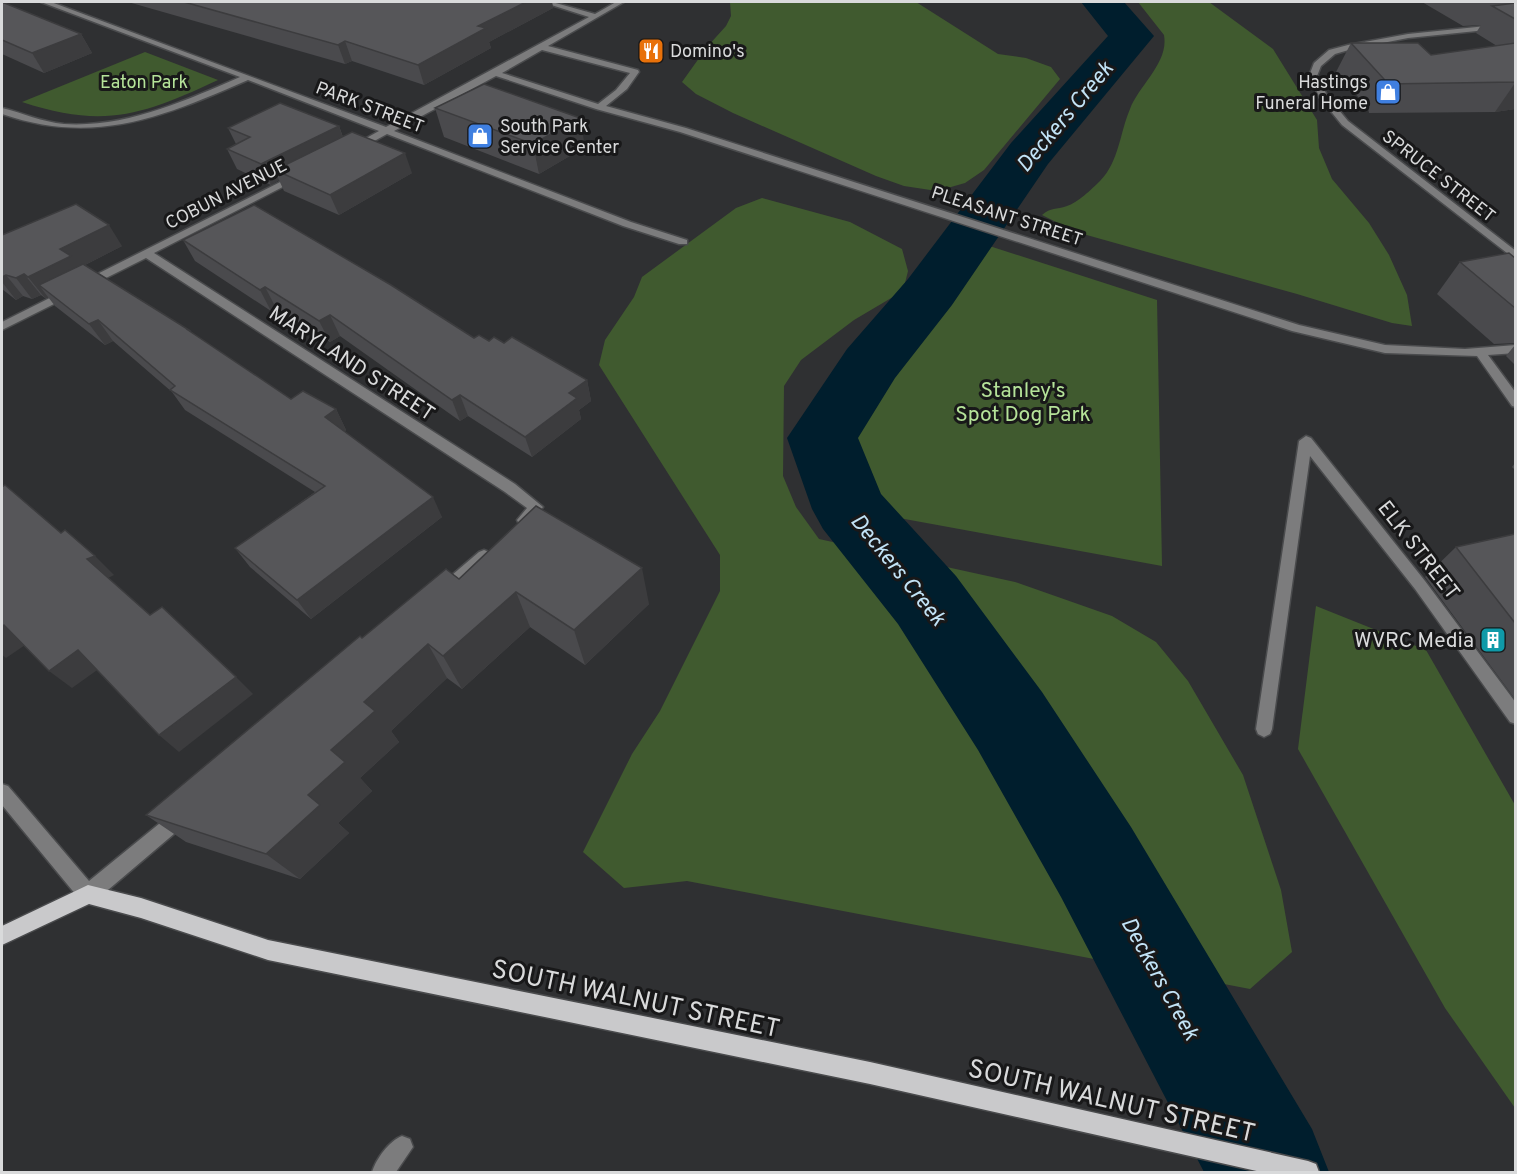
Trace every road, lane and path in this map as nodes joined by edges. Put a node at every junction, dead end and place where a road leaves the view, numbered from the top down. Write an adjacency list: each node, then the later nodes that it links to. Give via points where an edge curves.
1 (45, 2): 8 (street, PARK STREET)
2 (544, 2): 4 (street)
3 (621, 2): 4 (street)
4 (594, 16): 6 (street)
5 (1515, 25): 16 (street, SPRUCE STREET, via 1371,42 1332,52 1321,60 1313,75 1324,98 1345,123)
6 (541, 47): 7 (street); 9 (street, via 635,72 615,97)
7 (495, 73): 9 (street, PLEASANT STREET); 11 (street)
8 (248, 77): 10 (street, via 187,104 104,125 39,123); 11 (street, PARK STREET)
9 (599, 107): 19 (street, PLEASANT STREET, via 683,130 1296,328 1385,349)
10 (2, 111)
11 (388, 132): 12 (street); 14 (street, PARK STREET)
12 (346, 153)
13 (314, 169): 15 (street, COBUN AVENUE)
14 (683, 242)
15 (146, 253): 17 (street, COBUN AVENUE); 21 (street, MARYLAND STREET, via 536,507)
16 (1515, 257)
17 (2, 326)
18 (1515, 348): 19 (street, PLEASANT STREET)
19 (1480, 352): 20 (street)
20 (1515, 403)
21 (515, 529)
22 (497, 544): 23 (street)
23 (434, 599)
24 (1515, 717): 25 (street, ELK STREET, via 1420,585 1306,441)
25 (1264, 729)
26 (2, 792): 28 (street)
27 (194, 807): 28 (street)
28 (88, 894): 29 (main road); 32 (main road, SOUTH WALNUT STREET, via 268,950 870,1073)
29 (2, 936)
30 (402, 1147): 31 (street)
31 (383, 1173)
32 (1308, 1173)

